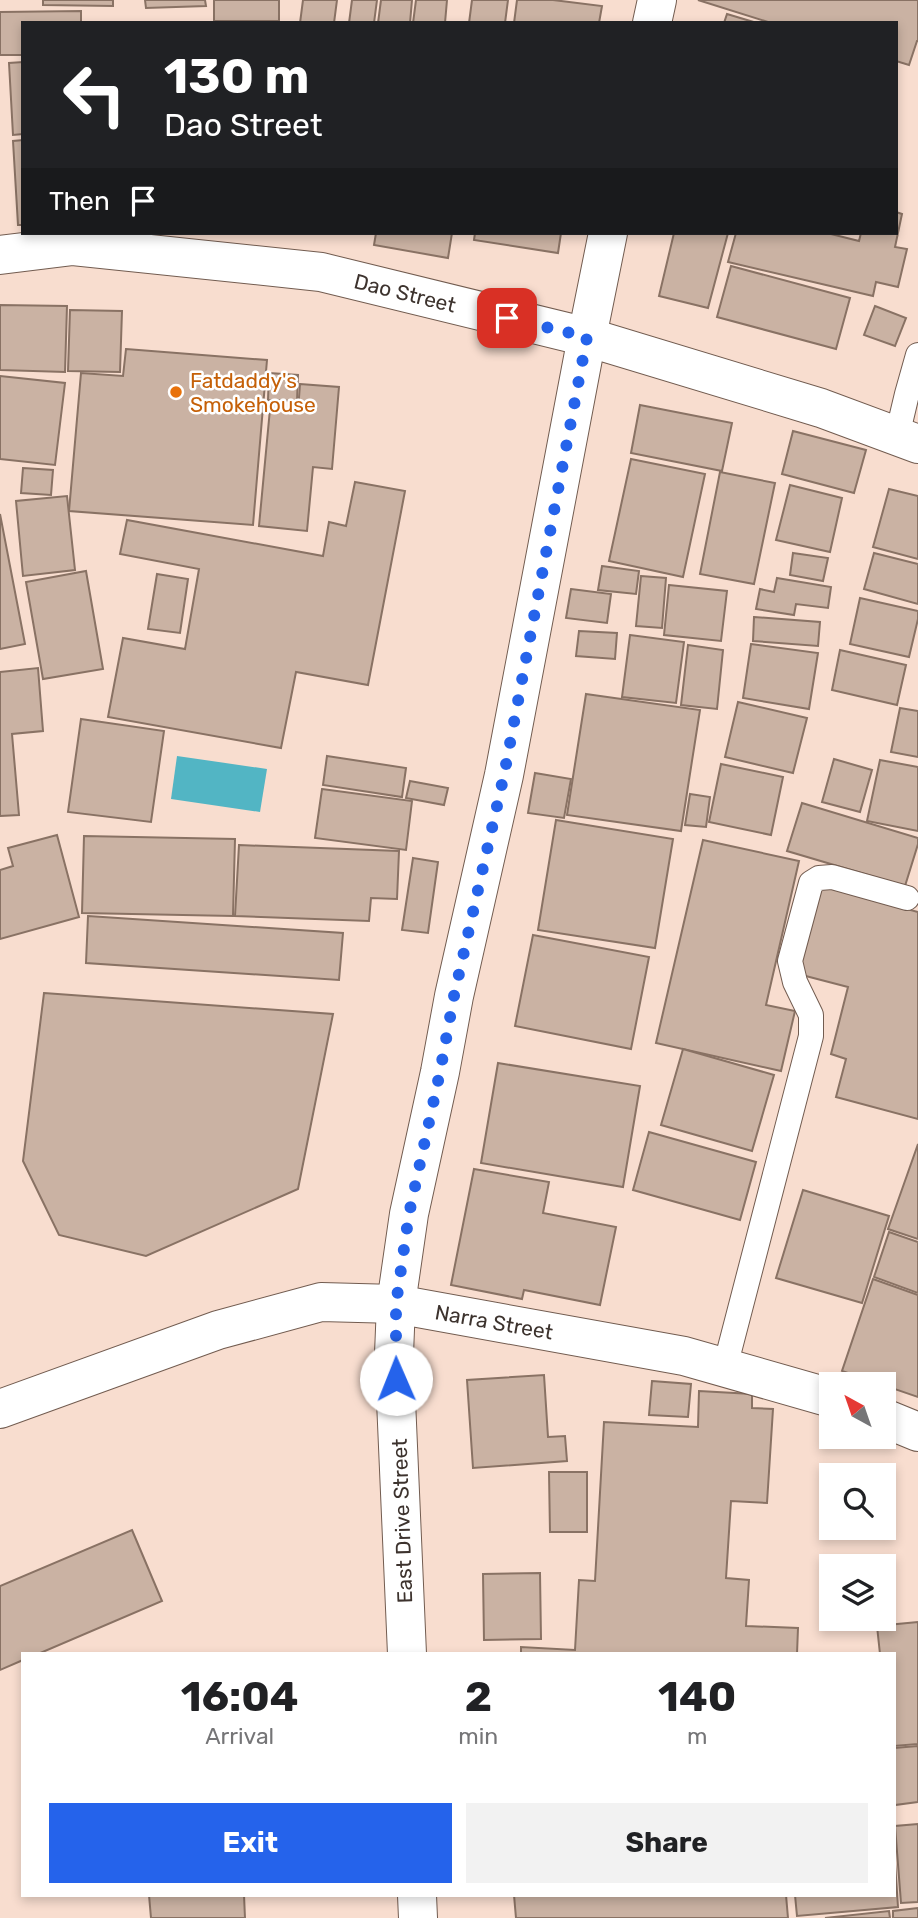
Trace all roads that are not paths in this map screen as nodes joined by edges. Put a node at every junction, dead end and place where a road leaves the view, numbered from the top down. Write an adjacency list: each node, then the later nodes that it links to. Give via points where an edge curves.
1 (657, 0): 2 (street)
2 (652, 21)
3 (608, 235): 5 (street, East Drive Street)
4 (0, 255): 5 (street, Dao Street, via 73,246 321,272)
5 (587, 337): 7 (street, Dao Street, via 821,408); 9 (street, East Drive Street, via 504,775 409,1214)
6 (918, 355): 7 (lane, via 906,394)
7 (908, 440)
8 (907, 898): 10 (lane, via 832,877 811,883 790,961 811,1015 811,1036)
9 (396, 1304): 10 (street, Narra Street); 12 (street, Narra Street, via 321,1302 218,1331); 15 (street, East Drive Street, via 394,1354)
10 (725, 1367): 11 (street, Narra Street)
11 (819, 1394)
12 (0, 1409)
13 (896, 1423): 14 (street)
14 (918, 1432)
15 (407, 1652)
16 (417, 1897): 17 (street)
17 (418, 1918)

